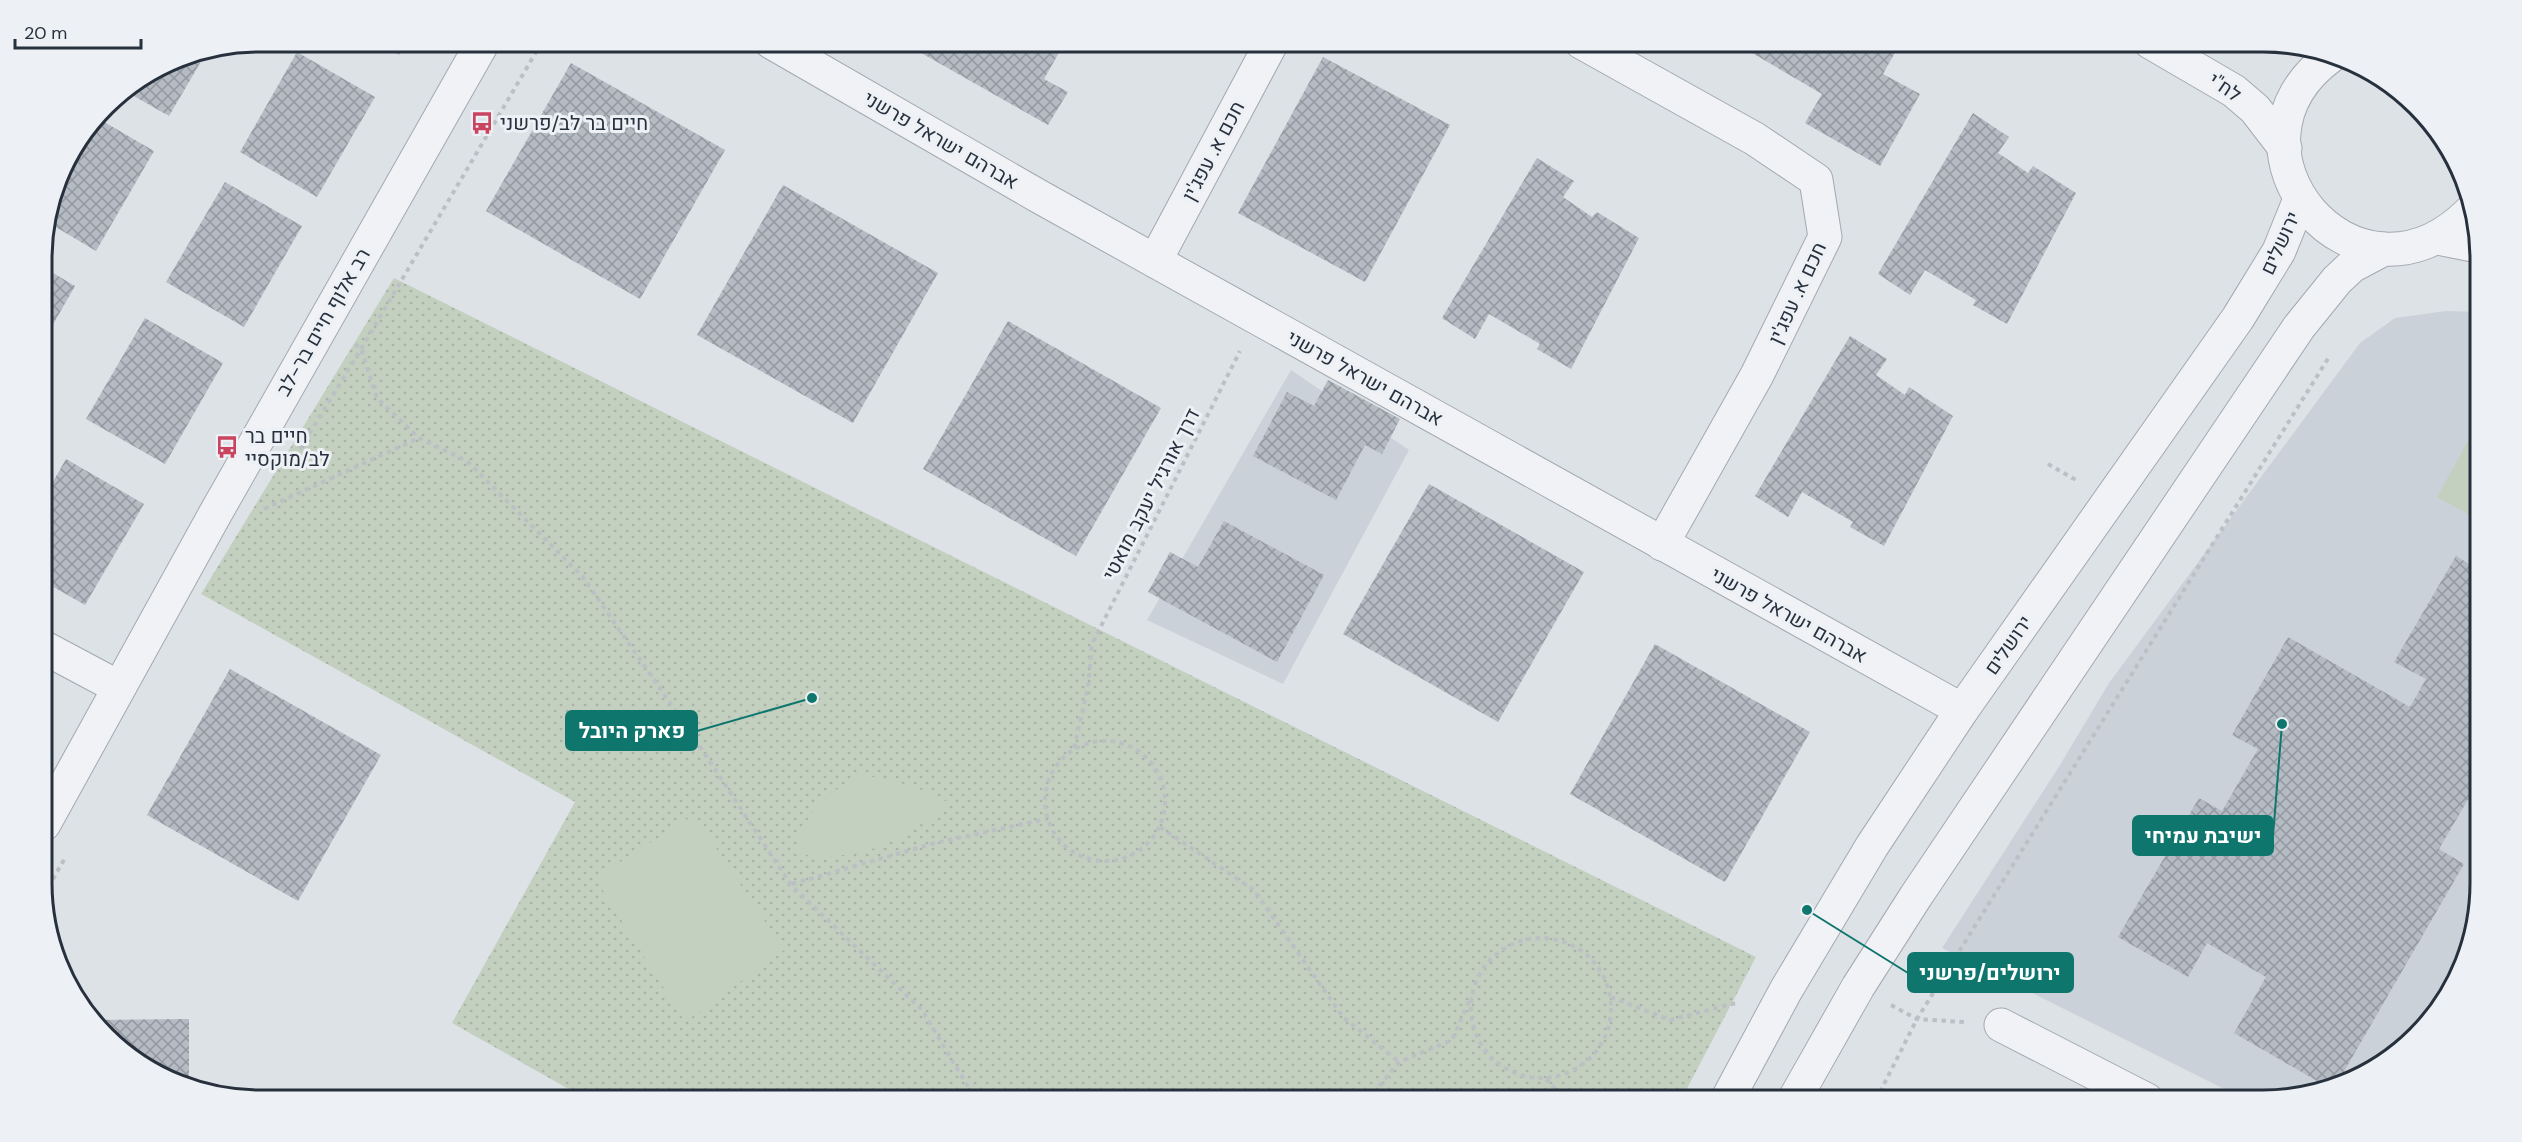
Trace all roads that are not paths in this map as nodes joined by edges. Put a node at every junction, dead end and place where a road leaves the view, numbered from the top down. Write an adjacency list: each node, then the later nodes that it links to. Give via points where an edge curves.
1 (477, 52): 16 (street, רב אלוף חיים בר-לב)
2 (789, 52): 13 (street, אברהם ישראל פרשני)
3 (1267, 52): 13 (street, חכם א. עפג'ין)
4 (1599, 52): 14 (street, חכם א. עפג'ין, via 1755,139 1816,180 1825,237 1757,375)
5 (2167, 52): 7 (street, לח"י, via 2234,92 2254,109)
6 (2323, 62): 7 (street, via 2295,97 2285,131)
7 (2285, 148): 8 (street, via 2292,183)
8 (2300, 199): 12 (street, via 2336,234); 17 (street, ירושלים, via 2278,251 2238,318)
9 (2465, 218): 10 (street)
10 (2438, 238): 11 (street); 12 (street)
11 (2469, 244)
12 (2384, 249): 21 (street, via 2352,266 2299,327 1966,820 1858,987)
13 (1155, 261): 14 (street, אברהם ישראל פרשני)
14 (1662, 544): 17 (street, אברהם ישראל פרשני)
15 (52, 651): 16 (street)
16 (118, 687): 18 (street, רב אלוף חיים בר-לב)
17 (1962, 710): 20 (street, ירושלים, via 1872,846)
18 (52, 810)
19 (2001, 1025): 22 (street)
20 (1732, 1089)
21 (1800, 1089)
22 (2126, 1089)

